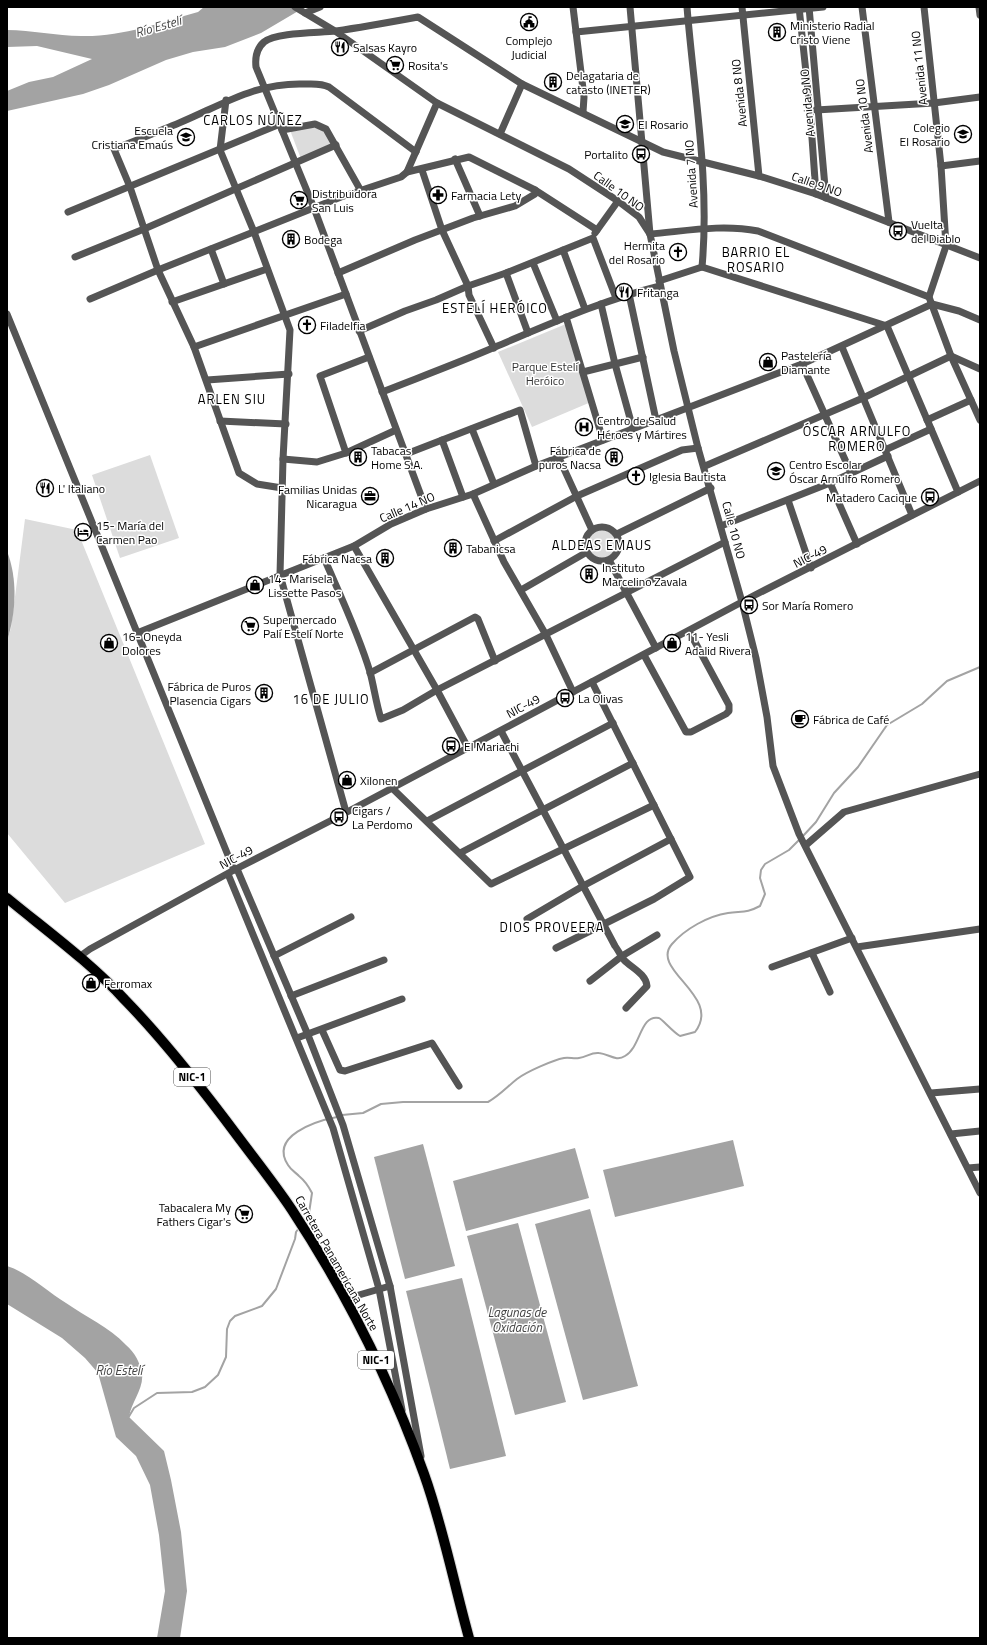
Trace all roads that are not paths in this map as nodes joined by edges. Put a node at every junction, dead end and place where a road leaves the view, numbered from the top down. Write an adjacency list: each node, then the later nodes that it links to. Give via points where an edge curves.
1 (295, 7): 13 (street, Calle 10 NO)
2 (320, 7): 13 (street)
3 (573, 7): 19 (street)
4 (630, 7): 17 (street)
5 (687, 7): 16 (street, Avenida 7 NO)
6 (742, 7): 15 (street, Avenida 8 NO)
7 (822, 7): 12 (street)
8 (862, 7): 26 (street, Avenida 10 NO)
9 (924, 7): 25 (street, Avenida 11 NO)
10 (979, 7): 14 (street)
11 (799, 8): 12 (street); 15 (street); 28 (street, Avenida 9 NO)
12 (809, 8): 27 (street, Avenida 9 NO)
13 (305, 13): 18 (street, Calle 10 NO)
14 (980, 15)
15 (742, 16): 16 (street); 43 (street, Avenida 8 NO)
16 (688, 21): 17 (street); 39 (street, Avenida 7 NO)
17 (632, 27): 19 (street); 32 (street)
18 (335, 31): 20 (street, Calle 9 NO, via 418,17); 21 (street, Calle 9 NO, via 273,37 264,42 257,50 255,59); 24 (street, Calle 10 NO)
19 (576, 32): 29 (street, via 584,97)
20 (522, 84): 29 (street, Calle 9 NO); 31 (street)
21 (264, 87): 23 (street); 30 (street, Calle 9 NO); 35 (street, via 296,83 324,84)
22 (980, 97): 25 (street)
23 (226, 100): 34 (street); 44 (street, via 180,123 114,149)
24 (437, 103): 31 (street, Calle 10 NO); 35 (street)
25 (934, 103): 26 (street); 40 (street, Avenida 11 NO)
26 (874, 107): 27 (street); 54 (street, Avenida 10 NO)
27 (819, 109): 28 (street); 49 (street, Avenida 9 NO)
28 (810, 110): 48 (street, Avenida 9 NO)
29 (583, 112): 32 (street, Calle 9 NO)
30 (281, 127): 33 (street, via 315,124 326,129); 34 (street); 38 (street, Calle 9 NO)
31 (500, 134): 50 (street, Calle 10 NO, via 569,169)
32 (643, 142): 39 (street, Calle 9 NO, via 663,152); 60 (street)
33 (336, 145): 38 (street); 47 (street)
34 (220, 150): 44 (street); 45 (street)
35 (416, 152): 42 (street)
36 (455, 159): 41 (street); 46 (street, via 469,157); 53 (street)
37 (980, 161): 40 (street)
38 (295, 163): 45 (street); 51 (street, Calle 9 NO)
39 (702, 163): 43 (street, Calle 9 NO); 56 (street, Avenida 7 NO)
40 (941, 166): 62 (street, Avenida 11 NO)
41 (422, 170): 42 (street); 57 (street)
42 (407, 172): 47 (street, via 401,177)
43 (759, 176): 48 (street, Calle 9 NO)
44 (130, 187): 52 (street); 55 (street)
45 (235, 189): 55 (street); 59 (street)
46 (535, 190): 53 (street, via 535,194 515,206); 58 (street)
47 (361, 191): 51 (street)
48 (816, 194): 49 (street, Calle 9 NO)
49 (826, 198): 54 (street, Calle 9 NO)
50 (618, 201): 58 (street); 60 (street, Calle 10 NO, via 639,217)
51 (314, 208): 59 (street); 71 (street, Calle 9 NO)
52 (68, 212)
53 (480, 216): 57 (street)
54 (889, 222): 62 (street, Calle 9 NO)
55 (144, 229): 65 (street); 70 (street)
56 (705, 229): 60 (street); 68 (street, Avenida 7 NO); 78 (street, via 740,228 758,231)
57 (442, 230): 71 (street); 75 (street)
58 (597, 230): 61 (street)
59 (254, 232): 63 (street); 69 (street)
60 (650, 234): 74 (street, Calle 10 NO)
61 (593, 238): 64 (street); 79 (street)
62 (946, 246): 66 (street, Calle 9 NO); 78 (street)
63 (211, 248): 70 (street); 73 (street)
64 (562, 250): 67 (street); 84 (street)
65 (75, 257)
66 (980, 258)
67 (533, 263): 72 (street); 89 (street)
68 (702, 267): 74 (street); 90 (street)
69 (267, 269): 73 (street); 86 (street)
70 (158, 270): 80 (street); 81 (street)
71 (338, 273): 76 (street, Calle 9 NO)
72 (506, 273): 75 (street); 92 (street)
73 (224, 284): 81 (street)
74 (660, 284): 77 (street); 109 (street, Calle 10 NO)
75 (468, 286): 91 (street); 95 (street, via 469,295)
76 (346, 294): 86 (street); 91 (street, Calle 9 NO)
77 (629, 294): 79 (street); 98 (street)
78 (929, 297): 83 (street)
79 (616, 298): 82 (street)
80 (90, 299)
81 (172, 302): 93 (street)
82 (601, 304): 84 (street); 99 (street)
83 (932, 304): 88 (street); 90 (street, Calle 14 NO); 97 (street)
84 (585, 309): 87 (street)
85 (7, 314): 159 (street)
86 (285, 316): 93 (street); 103 (street, via 290,330)
87 (566, 317): 89 (street); 102 (street)
88 (980, 320)
89 (557, 321): 92 (street)
90 (887, 326): 94 (street, Calle 14 NO); 104 (street)
91 (359, 331): 96 (street, Calle 9 NO)
92 (528, 333): 95 (street)
93 (194, 347): 105 (street)
94 (842, 347): 100 (street, Calle 14 NO); 107 (street)
95 (494, 348): 106 (street)
96 (369, 356): 106 (street, Calle 9 NO); 123 (street, via 320,376)
97 (952, 356): 101 (street); 104 (street); 108 (street)
98 (643, 357): 99 (street); 111 (street)
99 (615, 364): 102 (street); 117 (street)
100 (802, 364): 109 (street, Calle 14 NO); 110 (street)
101 (980, 369)
102 (583, 372): 121 (street)
103 (289, 374): 105 (street); 115 (street)
104 (908, 375): 107 (street); 112 (street)
105 (207, 380): 114 (street)
106 (382, 392): 119 (street, Calle 9 NO)
107 (863, 398): 110 (street); 124 (street)
108 (971, 400): 112 (street); 113 (street)
109 (689, 406): 111 (street, Calle 14 NO); 122 (street, Calle 10 NO)
110 (823, 414): 129 (street); 130 (street)
111 (656, 420): 117 (street, Calle 14 NO)
112 (927, 420): 118 (street)
113 (980, 420)
114 (220, 421): 115 (street); 134 (street, via 239,474 257,484)
115 (286, 424): 127 (street)
116 (472, 429): 120 (street); 128 (street, via 520,410); 133 (street)
117 (633, 429): 121 (street, Calle 14 NO)
118 (931, 429): 124 (street); 136 (street)
119 (396, 430): 123 (street); 125 (street, Calle 9 NO)
120 (442, 440): 125 (street); 139 (street)
121 (603, 440): 126 (street, Calle 14 NO)
122 (698, 448): 129 (street, Calle 10 NO); 138 (street, via 682,450)
123 (346, 452): 127 (street, via 317,462)
124 (887, 453): 130 (street); 142 (street)
125 (406, 454): 141 (street, Calle 9 NO)
126 (558, 458): 128 (street, Calle 14 NO); 138 (street)
127 (283, 459): 134 (street)
128 (536, 466): 133 (street, Calle 14 NO)
129 (705, 466): 135 (street, Calle 10 NO)
130 (851, 473): 132 (street)
131 (980, 481): 136 (street, NIC-49 / NIC-49)
132 (830, 483): 140 (street); 148 (street)
133 (494, 484): 137 (street, Calle 14 NO)
134 (282, 488): 154 (street)
135 (711, 488): 143 (street, Calle 10 NO); 145 (street)
136 (958, 492): 142 (street, NIC-49 / NIC-49)
137 (473, 494): 139 (street, Calle 14 NO); 146 (street)
138 (577, 496): 144 (street); 146 (street)
139 (463, 497): 141 (street, Calle 14 NO)
140 (788, 500): 143 (street); 153 (street)
141 (426, 509): 149 (street, Calle 14 NO, via 391,524)
142 (912, 515): 148 (street, NIC-49 / NIC-49)
143 (721, 526): 147 (street, Calle 10 NO)
144 (592, 530): 145 (street, via 606,527); 150 (street, via 585,542)
145 (617, 534): 152 (street, via 620,541 619,549)
146 (494, 541): 155 (street)
147 (725, 542): 156 (street); 157 (street, Calle 10 NO)
148 (857, 544): 153 (street, NIC-49 / NIC-49)
149 (354, 546): 151 (street, Calle 14 NO); 162 (street)
150 (587, 552): 152 (street, via 594,559 604,562); 155 (street)
151 (324, 558): 154 (street, Calle 14 NO); 165 (street, via 358,637)
152 (609, 560): 156 (street)
153 (811, 568): 157 (street, NIC-49 / NIC-49)
154 (280, 575): 159 (street, Calle 14 NO); 178 (street)
155 (520, 590): 160 (street)
156 (628, 593): 160 (street); 161 (street)
157 (742, 602): 158 (street, NIC-49 / NIC-49); 181 (street, Calle 10 NO, via 762,688 773,766)
158 (689, 631): 161 (street, NIC-49 / NIC-49); 163 (street, via 729,705 726,714 691,732 686,732)
159 (137, 633): 184 (street)
160 (546, 635): 164 (street); 168 (street)
161 (656, 648): 163 (street, NIC-49 / NIC-49)
162 (414, 649): 164 (street, via 475,617); 165 (street); 167 (street)
163 (644, 654): 166 (street, NIC-49 / NIC-49)
164 (495, 661): 167 (street)
165 (370, 673): 167 (street, via 381,719 403,710)
166 (592, 682): 168 (street, NIC-49 / NIC-49); 169 (street)
167 (437, 690): 171 (street)
168 (573, 692): 170 (street, NIC-49 / NIC-49)
169 (613, 723): 172 (street); 173 (street)
170 (501, 730): 171 (street, NIC-49 / NIC-49); 173 (street)
171 (468, 748): 175 (street, NIC-49 / NIC-49)
172 (633, 763): 176 (street); 177 (street)
173 (522, 771): 177 (street); 179 (street)
174 (980, 774): 181 (street, via 844,812)
175 (392, 788): 178 (street, NIC-49 / NIC-49); 179 (street)
176 (654, 805): 180 (street); 182 (street)
177 (543, 810): 182 (street); 183 (street)
178 (346, 812): 184 (street, NIC-49 / NIC-49)
179 (427, 821): 183 (street)
180 (671, 839): 185 (street); 189 (street, via 690,877)
181 (804, 843): 192 (street, Calle 10 NO)
182 (563, 849): 183 (street, via 491,884); 185 (street)
183 (460, 853)
184 (233, 871): 196 (street, NIC-49 / NIC-49); 197 (street); 208 (street)
185 (583, 886): 188 (street); 189 (street)
186 (7, 898): 196 (highway, Carretera Panamericana Norte / NIC-1)
187 (351, 917): 197 (street)
188 (527, 919)
189 (604, 925): 194 (street); 198 (street)
190 (980, 929): 193 (street)
191 (657, 935): 198 (street)
192 (852, 938): 193 (street, Calle 10 NO); 195 (street)
193 (857, 947): 211 (street, Calle 10 NO)
194 (556, 948)
195 (812, 953): 200 (street); 202 (street)
196 (79, 956): 219 (highway, Carretera Panamericana Norte / NIC-1, via 124,999 200,1087 291,1209)
197 (274, 956): 203 (street)
198 (622, 956): 201 (street); 205 (street, via 647,983)
199 (384, 960): 203 (street)
200 (772, 967)
201 (590, 981)
202 (830, 992)
203 (291, 996): 207 (street)
204 (402, 999): 206 (street)
205 (626, 1008)
206 (322, 1030): 207 (street); 209 (street, via 340,1070 345,1071 432,1043)
207 (308, 1035): 208 (street); 217 (street, via 337,1106)
208 (297, 1038): 218 (street, via 333,1128)
209 (460, 1086)
210 (980, 1089): 211 (street)
211 (931, 1093): 213 (street, Calle 10 NO)
212 (980, 1131): 213 (street)
213 (951, 1134): 215 (street, Calle 10 NO)
214 (980, 1167): 215 (street)
215 (968, 1168): 216 (street, Calle 10 NO)
216 (980, 1193)
217 (390, 1286): 218 (street); 221 (street)
218 (380, 1289): 219 (street); 220 (street)
219 (345, 1299): 220 (highway, Carretera Panamericana Norte / NIC-1)
220 (405, 1426): 221 (highway, Carretera Panamericana Norte / NIC-1)
221 (424, 1473): 222 (highway, Carretera Panamericana Norte / NIC-1)
222 (469, 1638)

